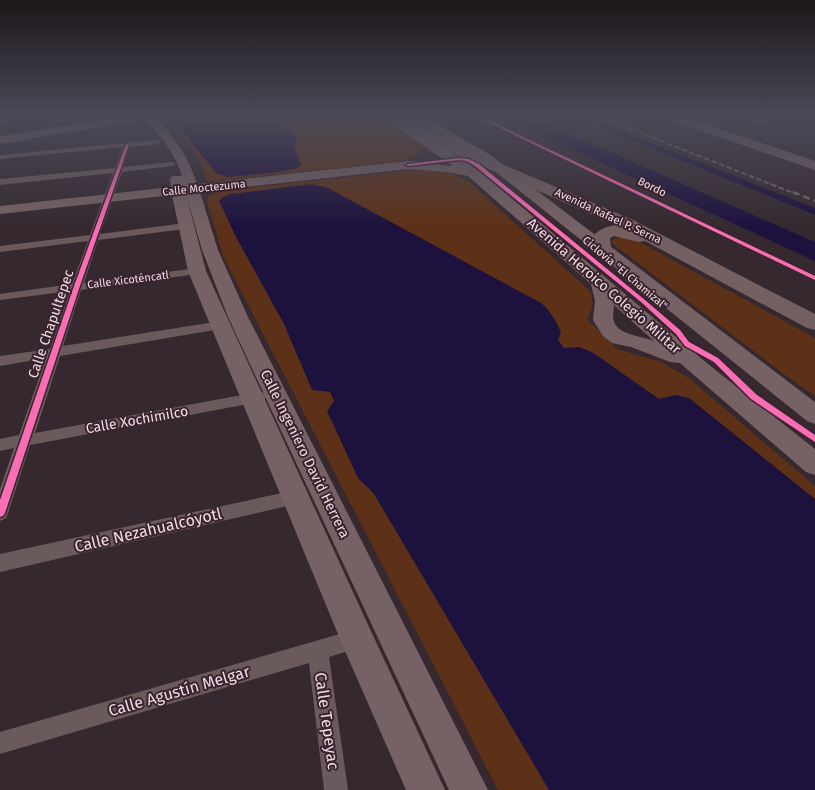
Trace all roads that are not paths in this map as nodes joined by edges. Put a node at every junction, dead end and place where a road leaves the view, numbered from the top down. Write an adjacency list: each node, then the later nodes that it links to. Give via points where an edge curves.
1 (33, 154): 12 (street)
2 (124, 154): 16 (street, Calle Chapultepec)
3 (133, 154): 16 (street)
4 (175, 154): 19 (main road, Calle Ingeniero David Herrera, via 185,165)
5 (426, 154): 14 (main road, Calle Moctezuma)
6 (445, 154): 17 (main road, Avenida Heroico Colegio Militar)
7 (466, 154): 32 (highway, Avenida Rafael P. Serna, via 627,224)
8 (480, 154): 24 (main road, Avenida Heroico Colegio Militar)
9 (502, 154): 31 (highway, Avenida Rafael P. Serna)
10 (780, 154): 15 (highway)
11 (803, 154): 13 (highway)
12 (0, 157)
13 (815, 158)
14 (408, 165): 17 (main road, Calle Moctezuma, via 448,168); 19 (main road, Calle Moctezuma)
15 (815, 166)
16 (119, 170): 18 (street); 20 (street, Calle Chapultepec)
17 (479, 178): 27 (main road, Avenida Heroico Colegio Militar)
18 (0, 182)
19 (186, 190): 20 (main road, Calle Moctezuma); 22 (main road, Calle Ingeniero David Herrera); 40 (main road, Calle Ingeniero David Herrera)
20 (109, 198): 21 (main road, Calle Moctezuma); 23 (street, Calle Chapultepec)
21 (0, 210)
22 (186, 226): 23 (street); 26 (main road, Calle Ingeniero David Herrera)
23 (94, 238): 25 (street); 28 (street, Calle Chapultepec)
24 (602, 248): 29 (main road, Avenida Heroico Colegio Militar); 35 (highway, via 601,237 608,232 634,234)
25 (0, 249)
26 (197, 271): 28 (street, Calle Xicoténcatl); 34 (main road, Calle Ingeniero David Herrera)
27 (599, 282): 33 (main road, Avenida Heroico Colegio Militar); 39 (main road, via 605,296 603,320 610,331 619,338 666,352)
28 (77, 286): 30 (street, Calle Xicoténcatl); 36 (street, Calle Chapultepec)
29 (650, 286): 33 (main road, via 656,312); 37 (main road, Avenida Heroico Colegio Militar)
30 (0, 297)
31 (815, 309)
32 (815, 323)
33 (648, 324): 37 (main road, via 678,332); 39 (main road, Avenida Heroico Colegio Militar)
34 (221, 325): 36 (street); 40 (main road, Calle Ingeniero David Herrera)
35 (815, 331)
36 (55, 352): 38 (street); 42 (street, Calle Chapultepec)
37 (744, 360): 41 (main road, Avenida Heroico Colegio Militar)
38 (0, 361)
39 (700, 369): 44 (main road, Avenida Heroico Colegio Militar)
40 (264, 395): 42 (street, Calle Xochimilco); 45 (main road, Calle Ingeniero David Herrera); 53 (main road, Calle Ingeniero David Herrera)
41 (815, 415)
42 (24, 441): 43 (street, Calle Xochimilco); 46 (street, Calle Chapultepec)
43 (0, 445)
44 (815, 464)
45 (296, 497): 47 (street, Calle Nezahualcóyotl); 48 (main road, Calle Ingeniero David Herrera)
46 (0, 513)
47 (0, 563)
48 (357, 640): 49 (street, Calle Agustín Melgar); 52 (main road, Calle Ingeniero David Herrera)
49 (318, 652): 50 (street, Calle Agustín Melgar); 51 (street, Calle Tepeyac)
50 (0, 742)
51 (336, 790)
52 (426, 790)
53 (469, 790)

